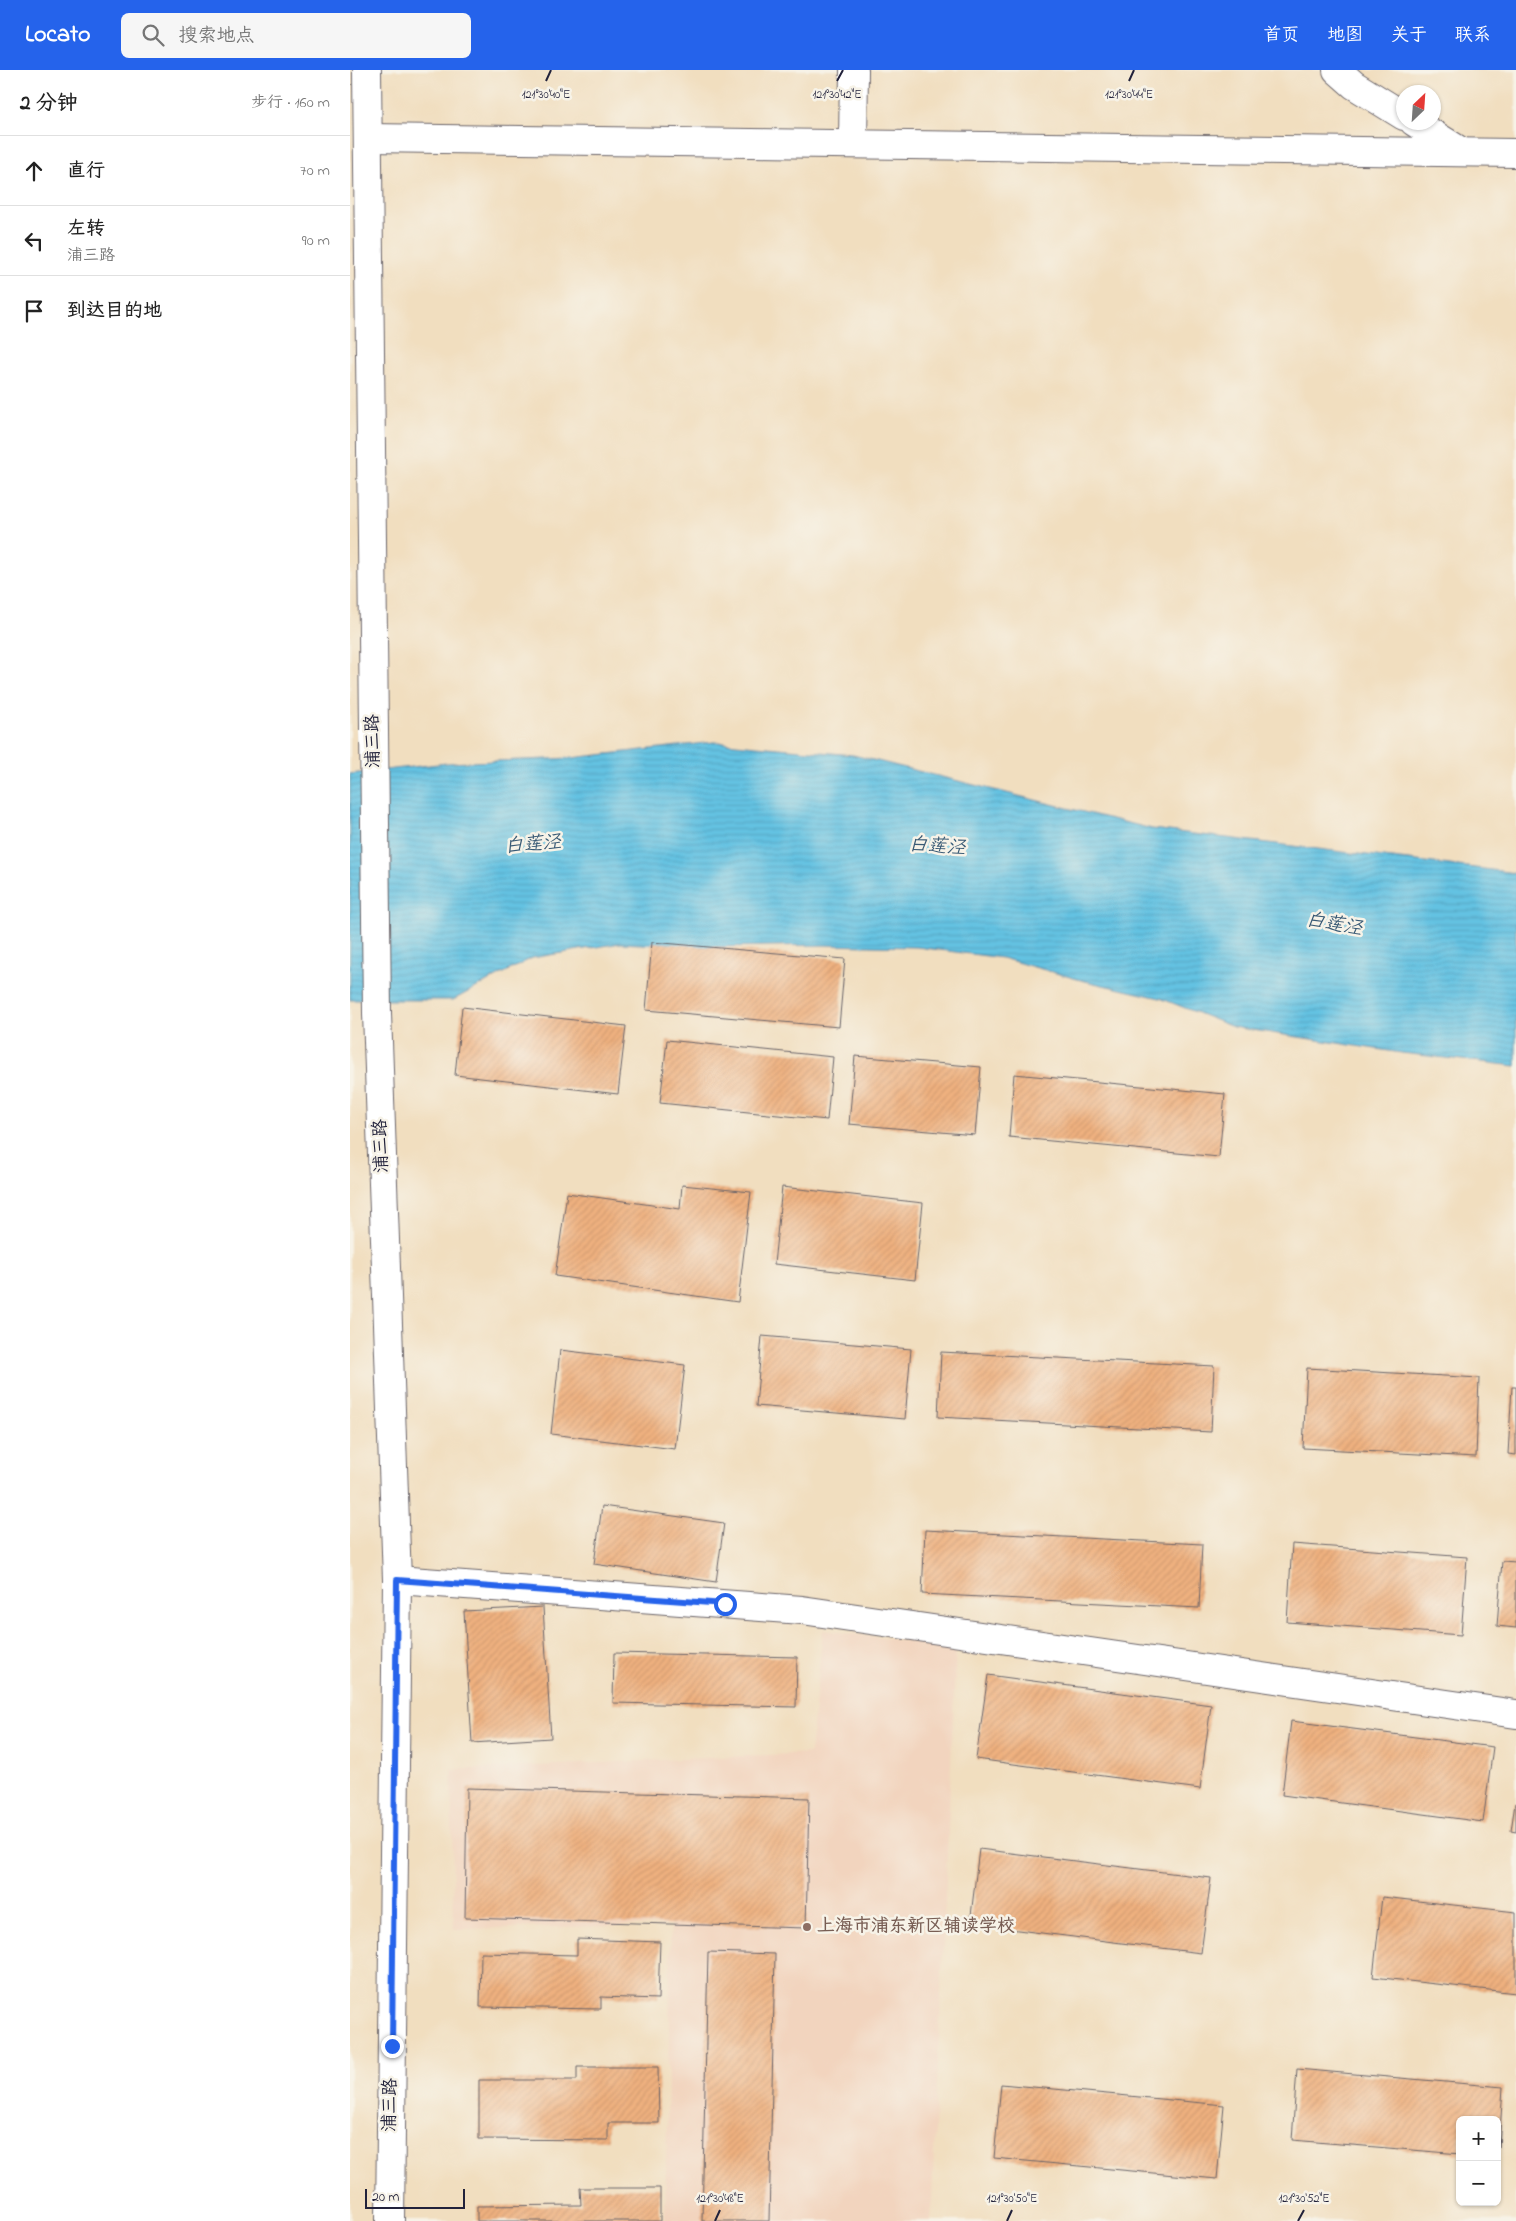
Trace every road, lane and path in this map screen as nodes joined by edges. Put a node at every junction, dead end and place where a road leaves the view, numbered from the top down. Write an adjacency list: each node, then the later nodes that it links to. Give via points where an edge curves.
1 (367, 70): 6 (street, 浦三路)
2 (854, 70): 7 (street)
3 (1337, 70): 4 (street, via 1354,85)
4 (1396, 111)
5 (1427, 130): 8 (street)
6 (368, 138): 7 (street); 10 (street, 浦三路, via 377,1013)
7 (853, 144): 8 (street)
8 (1462, 152): 9 (street)
9 (1516, 153)
10 (397, 1580): 11 (street, via 802,1610); 12 (street, 浦三路)
11 (1516, 1714)
12 (390, 2221)

